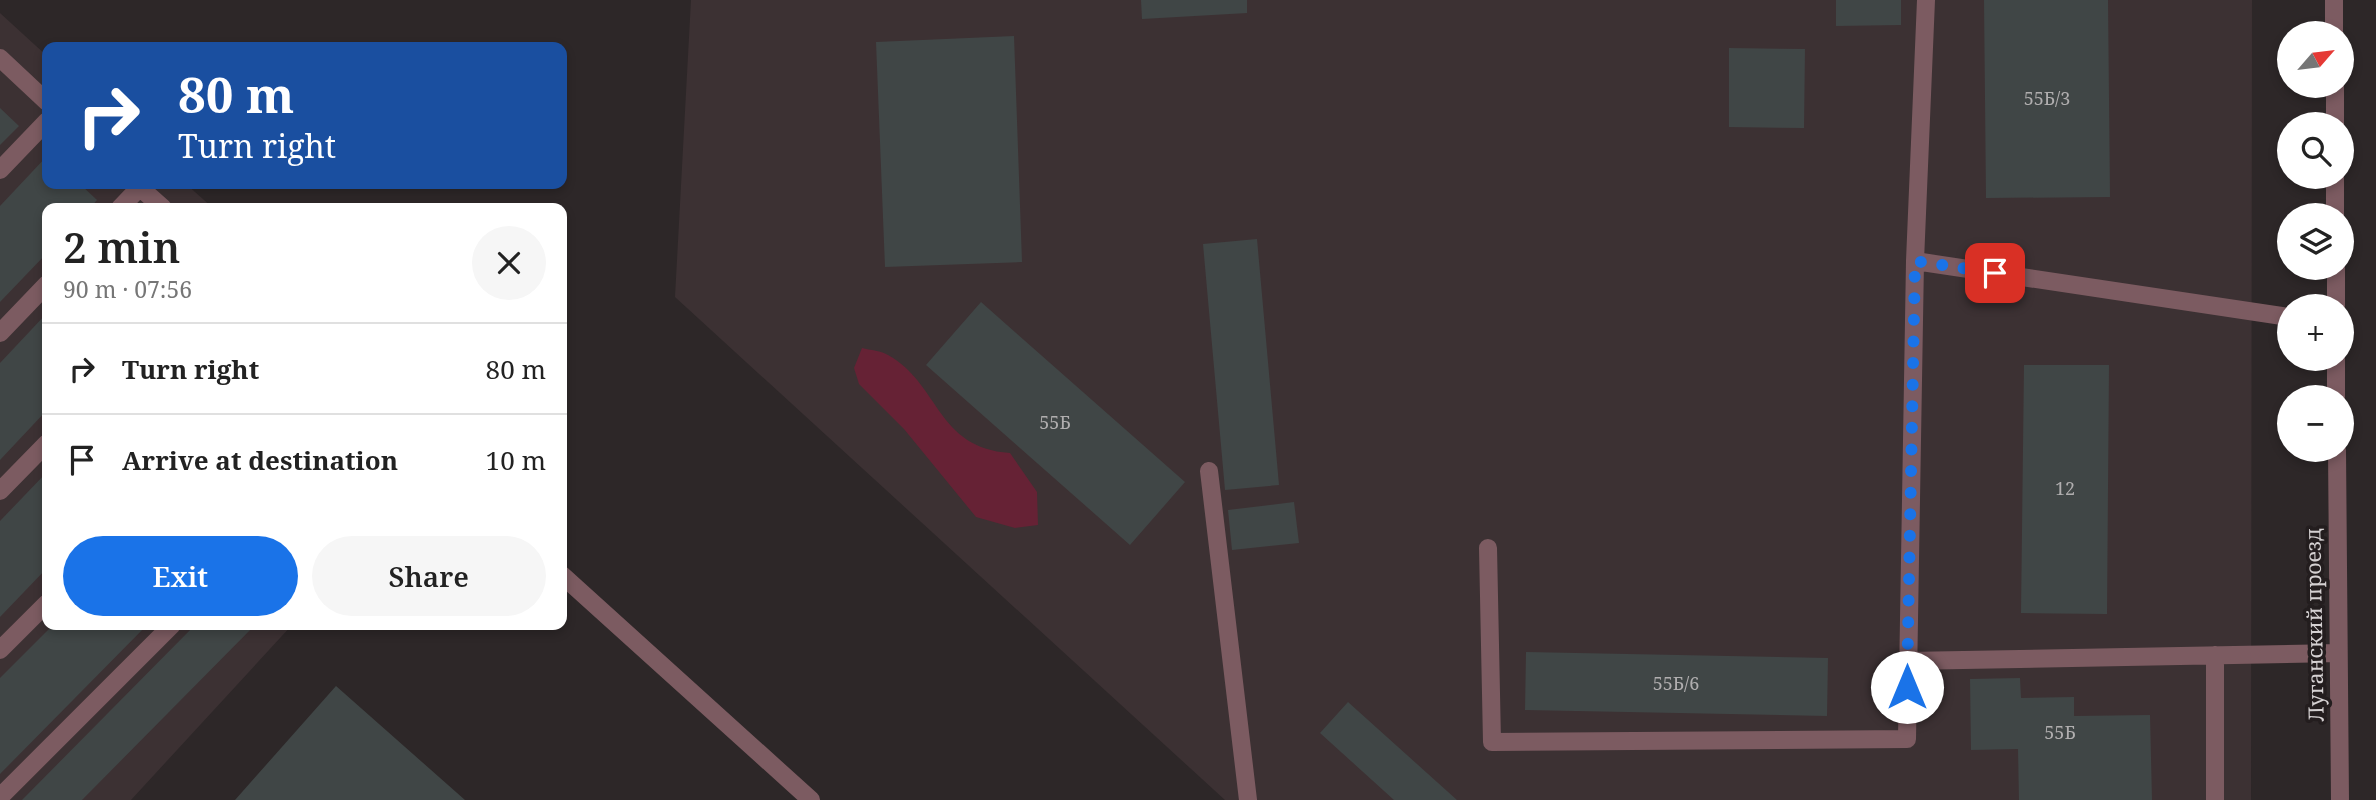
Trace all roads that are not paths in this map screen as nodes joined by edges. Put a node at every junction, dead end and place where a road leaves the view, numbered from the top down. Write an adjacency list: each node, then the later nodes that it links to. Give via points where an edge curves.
1 (1926, 0): 12 (street)
2 (2334, 0): 3 (street)
3 (2334, 21)
4 (0, 58): 5 (street)
5 (42, 97)
6 (42, 126): 7 (street)
7 (0, 170)
8 (136, 189): 10 (street)
9 (141, 189): 11 (street)
10 (124, 203)
11 (157, 203)
12 (1915, 261): 14 (street); 27 (street)
13 (42, 289): 15 (street)
14 (2277, 315)
15 (0, 333)
16 (42, 448): 19 (street)
17 (2337, 462): 25 (street, Луганский проезд)
18 (1209, 471): 30 (street)
19 (0, 491)
20 (1488, 548): 27 (street, via 1492,742 1907,739)
21 (567, 580): 29 (street)
22 (42, 608): 24 (street)
23 (167, 630): 28 (street)
24 (0, 650)
25 (2338, 653): 26 (street); 32 (street, Луганский проезд)
26 (2215, 655): 27 (street); 31 (street)
27 (1907, 661)
28 (0, 797)
29 (811, 800)
30 (1248, 800)
31 (2216, 800)
32 (2340, 800)

